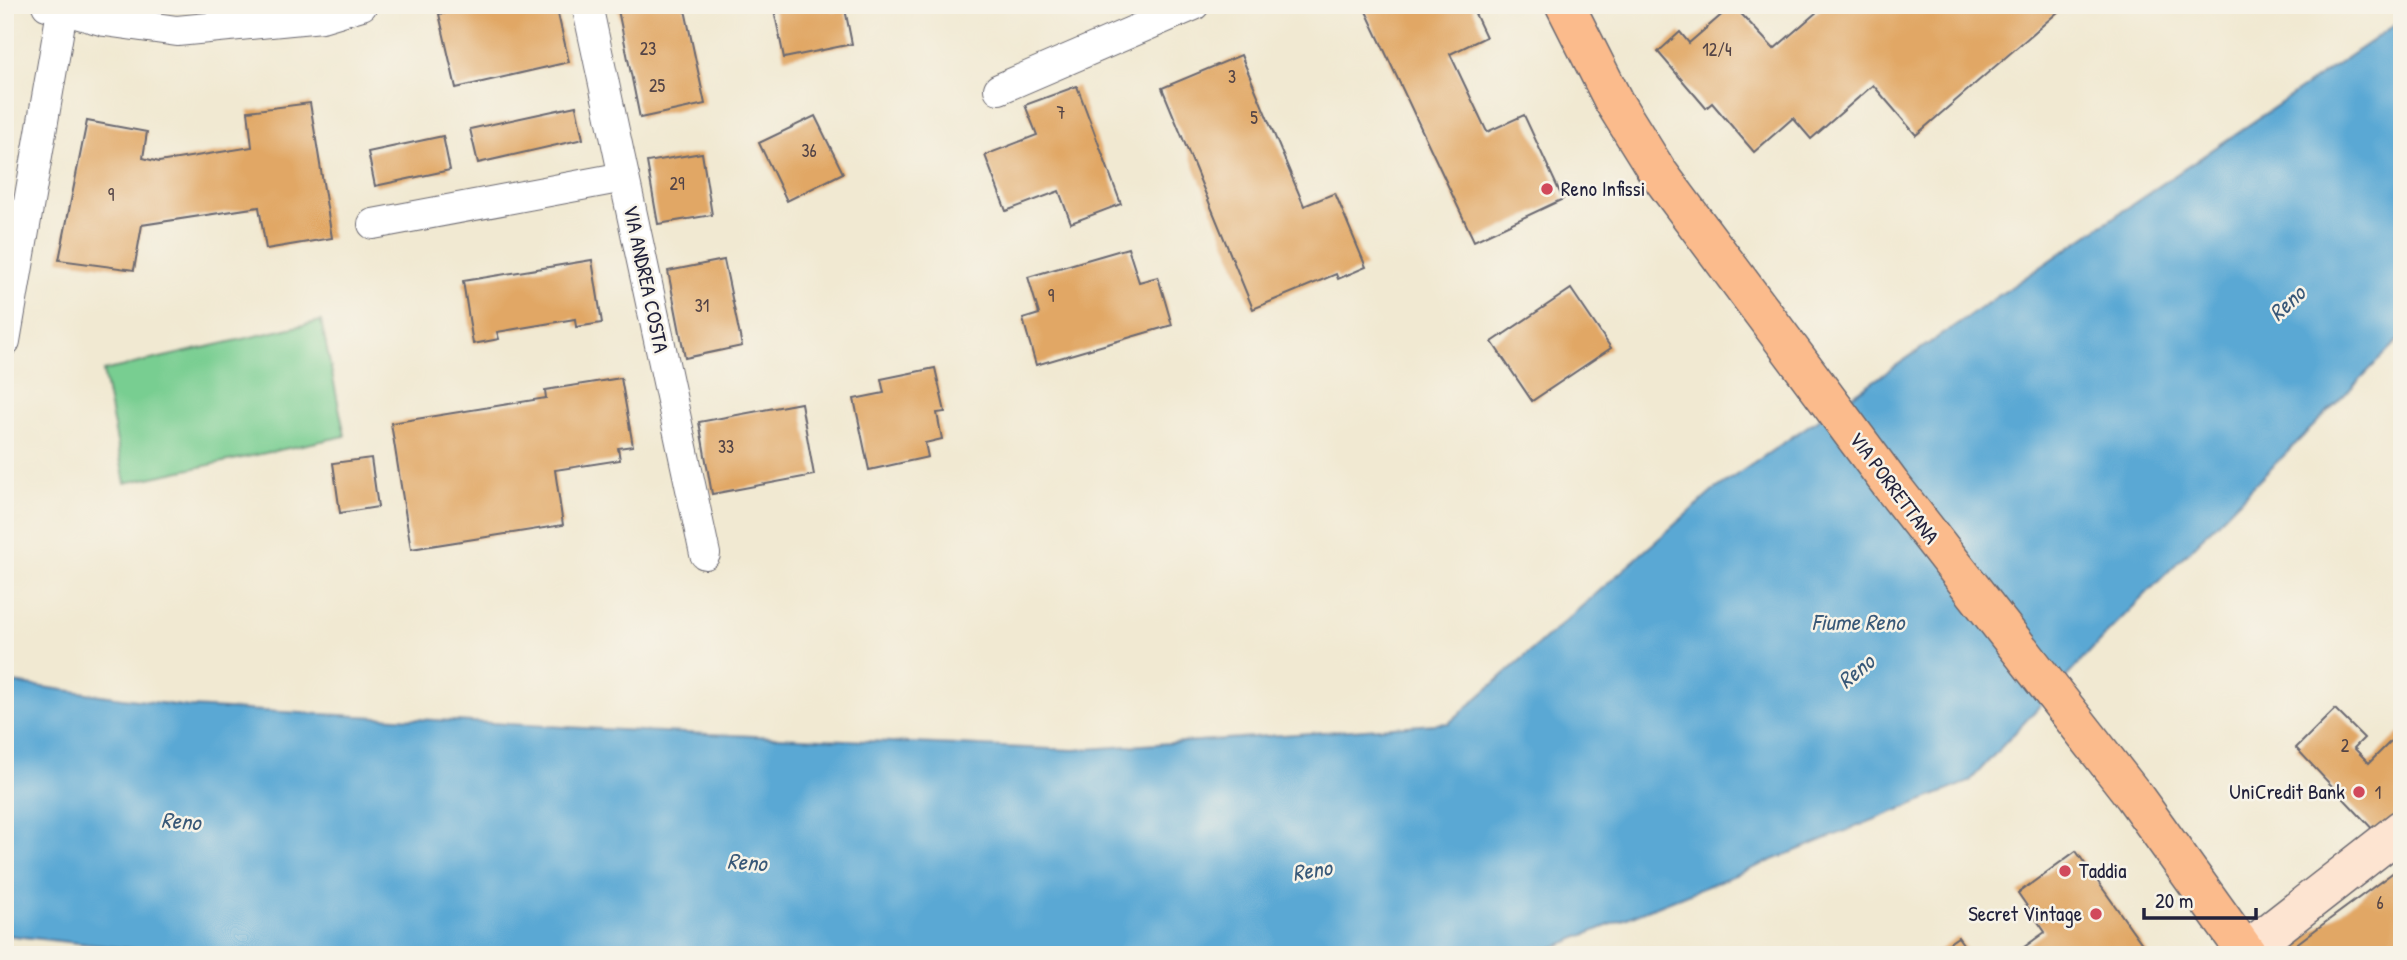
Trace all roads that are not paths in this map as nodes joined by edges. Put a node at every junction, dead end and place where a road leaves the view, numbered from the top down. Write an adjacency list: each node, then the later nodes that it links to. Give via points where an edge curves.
1 (362, 5): 5 (street, via 321,17 177,31 105,21)
2 (587, 5): 7 (street, VIA ANDREA COSTA)
3 (1194, 5): 6 (street)
4 (1565, 5): 12 (main road, VIA PORRETTANA, via 1614,103 1657,171 1891,485 2133,796)
5 (57, 6): 9 (street)
6 (999, 89)
7 (624, 177): 8 (street); 10 (street, VIA ANDREA COSTA)
8 (373, 224)
9 (5, 341)
10 (705, 554)
11 (2402, 830): 12 (main road)
12 (2245, 954)

